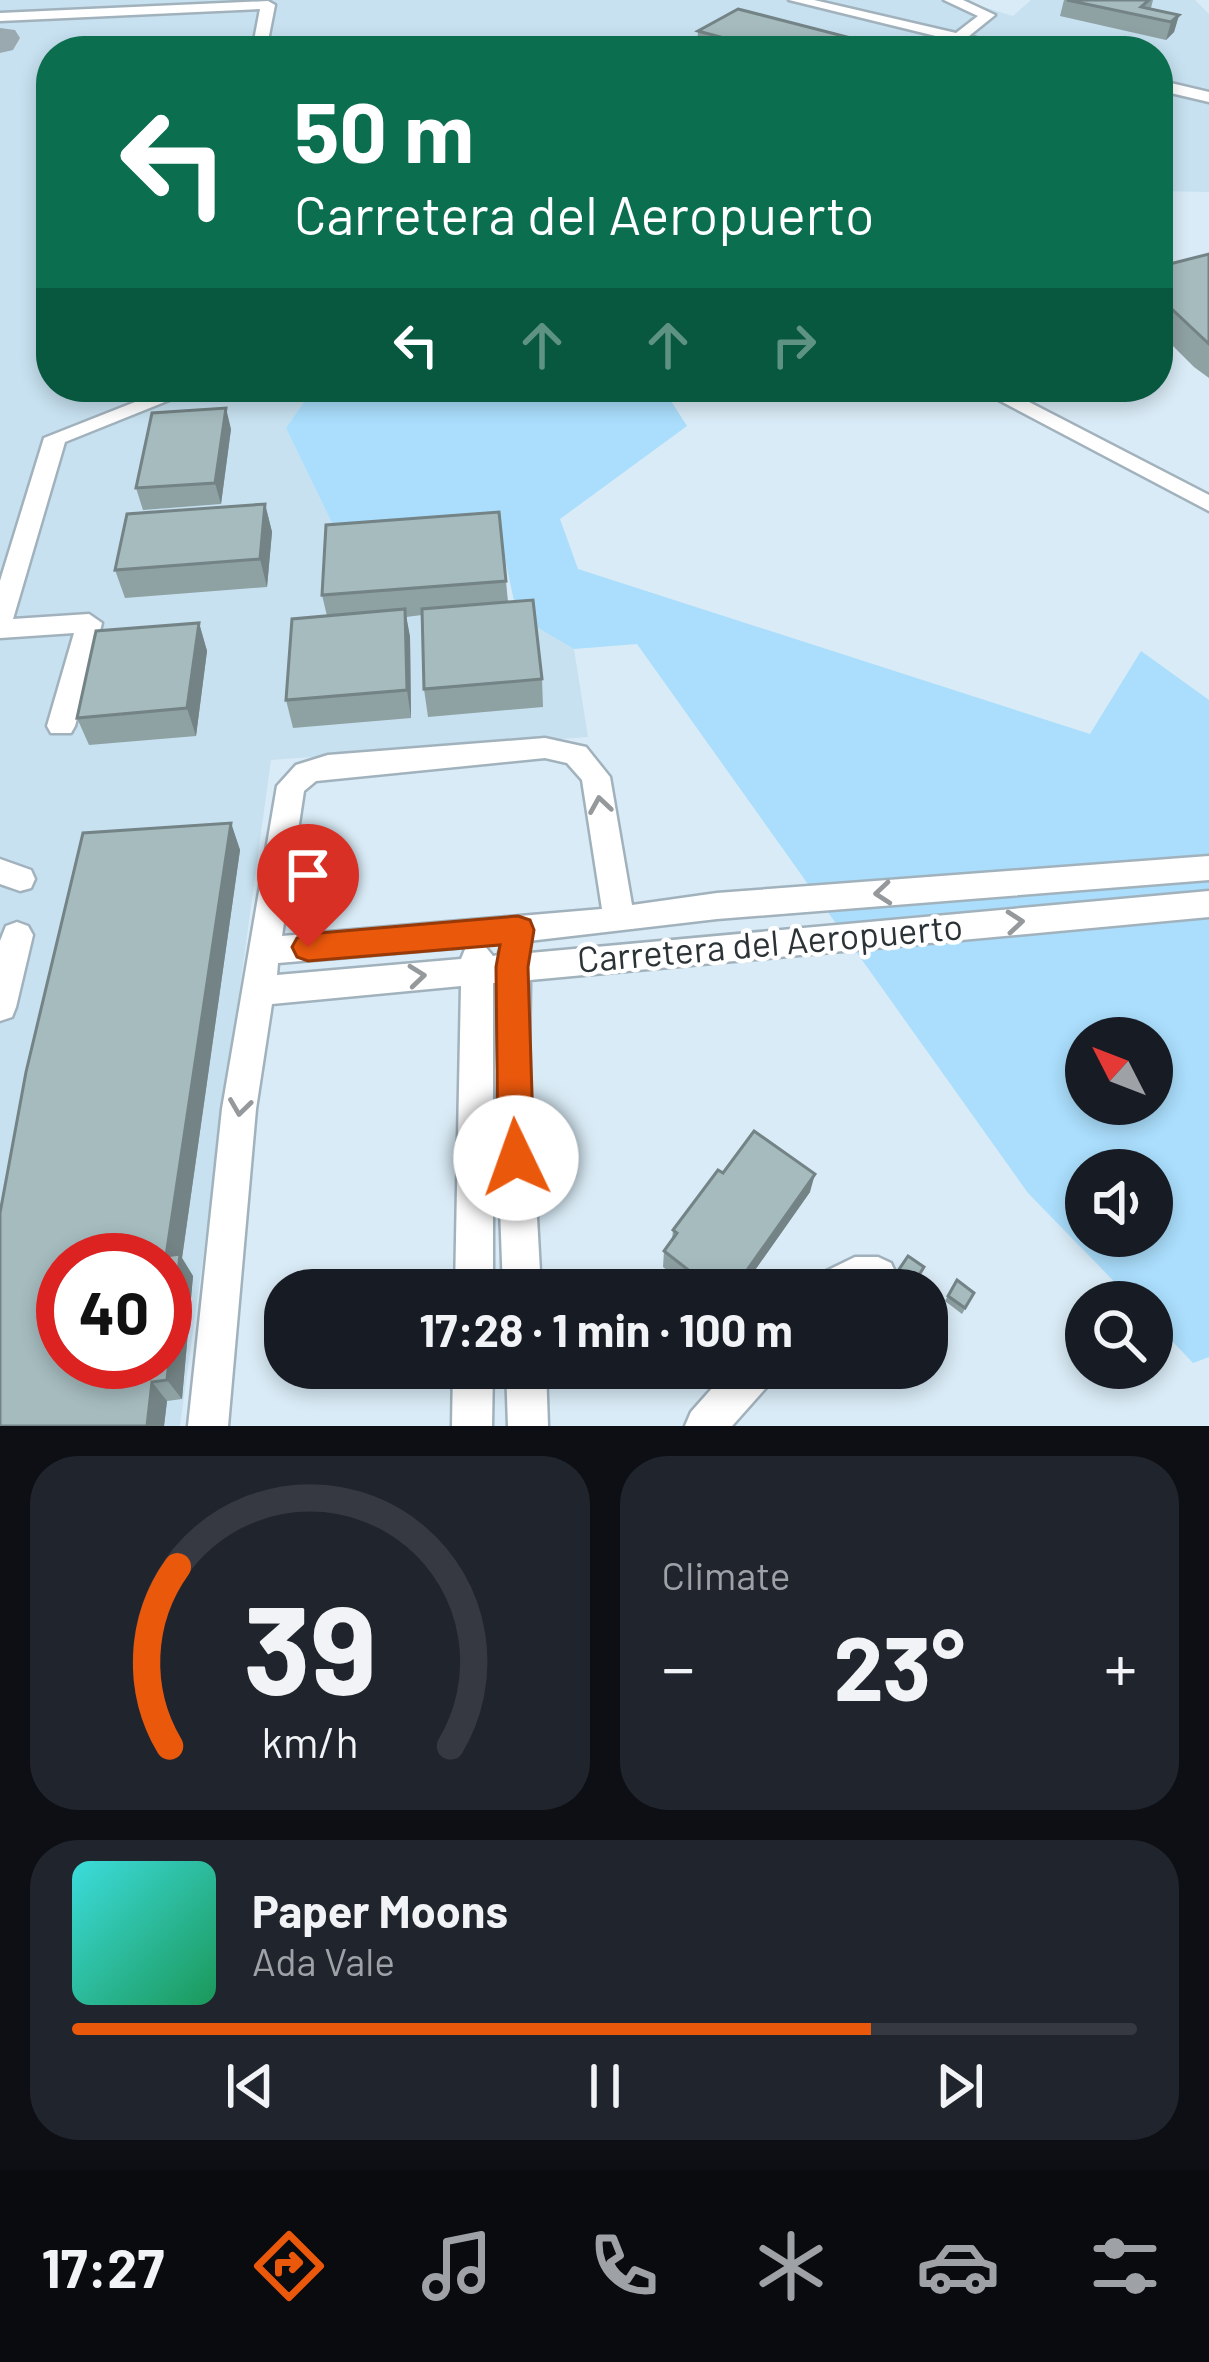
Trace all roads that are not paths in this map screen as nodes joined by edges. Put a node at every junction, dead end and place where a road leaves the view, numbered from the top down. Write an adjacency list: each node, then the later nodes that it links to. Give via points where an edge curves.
1 (796, 0): 5 (street)
2 (951, 0): 6 (street, via 987,13)
3 (0, 17): 4 (street, via 268,5)
4 (262, 36)
5 (950, 36)
6 (961, 36)
7 (1173, 89): 8 (street)
8 (1209, 97)
9 (152, 402): 12 (street, via 55,438)
10 (1013, 402): 11 (street)
11 (1209, 504)
12 (0, 625): 13 (street, via 89,623)
13 (61, 726)
14 (1209, 868): 16 (street, Carretera del Aeropuerto, one-way to 16)
15 (1209, 904): 21 (street, Carretera del Aeropuerto, one-way to 15)
16 (619, 920): 17 (street, Carretera del Aeropuerto); 20 (street, one-way to 20, via 596,777 576,754 544,748 328,766 306,772 287,796)
17 (518, 930): 18 (street, Carretera del Aeropuerto); 21 (street)
18 (476, 934): 20 (street, Carretera del Aeropuerto); 21 (street)
19 (17, 935): 23 (street)
20 (266, 951): 22 (street)
21 (495, 968): 22 (street, Carretera del Aeropuerto, one-way to 21); 24 (street); 25 (street)
22 (259, 991): 29 (street, one-way to 29, via 239,1108)
23 (0, 1007)
24 (475, 1269)
25 (520, 1269)
26 (473, 1389): 30 (street)
27 (527, 1389): 31 (street)
28 (739, 1389): 32 (street)
29 (208, 1426)
30 (472, 1426)
31 (528, 1426)
32 (705, 1426)

